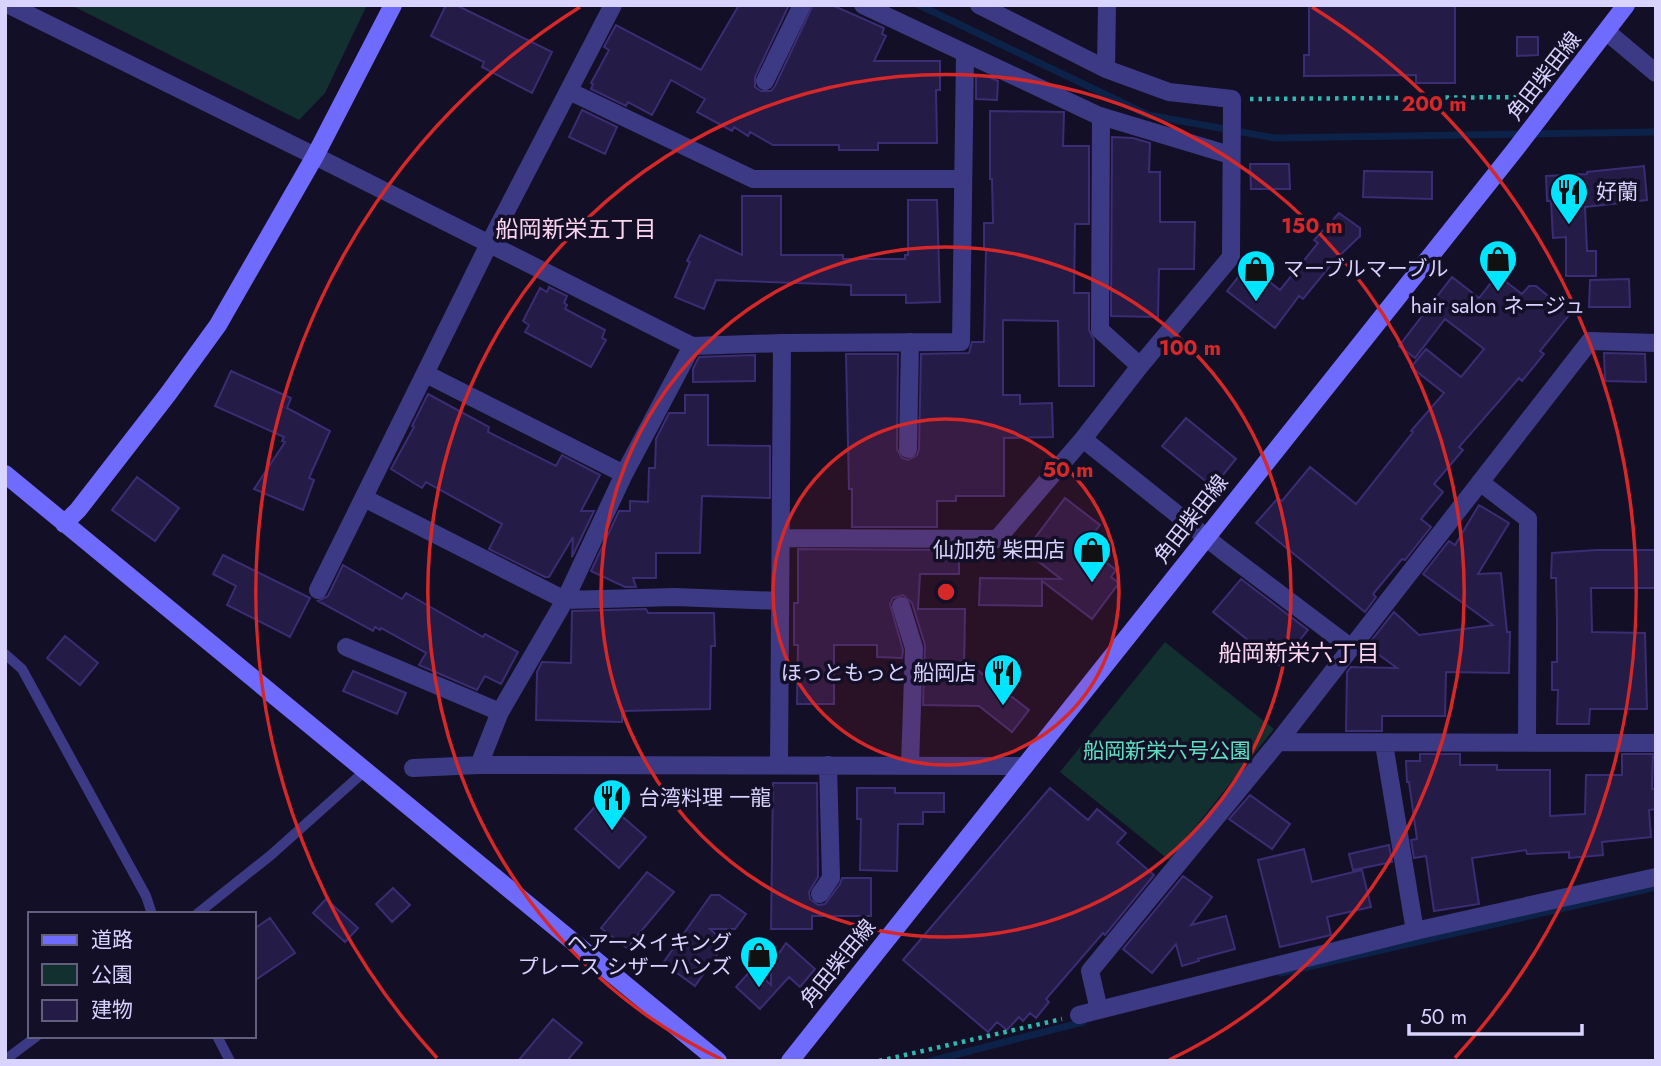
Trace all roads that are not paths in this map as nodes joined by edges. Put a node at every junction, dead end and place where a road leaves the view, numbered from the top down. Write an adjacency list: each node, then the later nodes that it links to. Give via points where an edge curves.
1 (9, 5): 17 (street)
2 (393, 5): 17 (street)
3 (613, 5): 14 (street)
4 (802, 5): 13 (street)
5 (863, 5): 10 (street)
6 (979, 5): 11 (street)
7 (1107, 5): 11 (street)
8 (1626, 5): 9 (street, 角田柴田線)
9 (1607, 32): 12 (street); 33 (street, 角田柴田線)
10 (965, 54): 15 (street); 18 (street)
11 (1106, 69): 16 (street, via 1168,92 1231,105)
12 (1656, 73)
13 (765, 81)
14 (569, 90): 18 (street, via 753,179); 19 (street)
15 (1101, 116): 16 (street); 24 (street, via 1100,330)
16 (1230, 150): 24 (street, via 1231,257)
17 (315, 156): 19 (street); 32 (street, via 218,325)
18 (962, 179): 21 (street, via 961,342)
19 (489, 244): 23 (street); 25 (street)
20 (782, 342): 21 (street); 23 (street); 34 (street)
21 (910, 342): 27 (street)
22 (1656, 343): 30 (street, via 1590,341)
23 (692, 346): 29 (street)
24 (1140, 366): 26 (street)
25 (426, 374): 29 (street); 31 (street)
26 (1083, 439): 33 (street); 34 (street, via 996,539)
27 (908, 449)
28 (5, 474): 32 (street)
29 (624, 474): 36 (street)
30 (1480, 482): 40 (street); 44 (street, via 1528,520)
31 (364, 498): 35 (street); 36 (street)
32 (64, 524): 53 (street)
33 (1206, 537): 40 (street); 51 (street, 角田柴田線)
34 (781, 538): 37 (street)
35 (318, 590)
36 (565, 600): 37 (street, via 675,597); 42 (street)
37 (780, 601): 47 (street)
38 (901, 606): 50 (street, via 914,648)
39 (346, 647): 42 (street)
40 (1350, 647): 43 (street)
41 (5, 654): 56 (lane, via 22,669 60,735)
42 (500, 712): 48 (street)
43 (1278, 742): 46 (street); 59 (street, via 1090,971)
44 (1527, 742): 45 (street); 46 (street)
45 (1656, 743)
46 (1384, 744): 58 (street)
47 (779, 764): 48 (street); 49 (street)
48 (479, 765): 52 (street)
49 (828, 765): 50 (street); 55 (street, via 831,878)
50 (911, 765): 51 (street)
51 (1025, 766): 66 (street, 角田柴田線)
52 (413, 768)
53 (366, 770): 57 (lane); 65 (street)
54 (1656, 877): 58 (street)
55 (820, 894)
56 (151, 912)
57 (200, 912)
58 (1415, 931): 59 (street)
59 (1099, 1010): 60 (street)
60 (1079, 1015)
61 (34, 1038): 63 (lane)
62 (218, 1038): 64 (lane)
63 (5, 1059)
64 (230, 1061)
65 (718, 1061)
66 (790, 1061)

